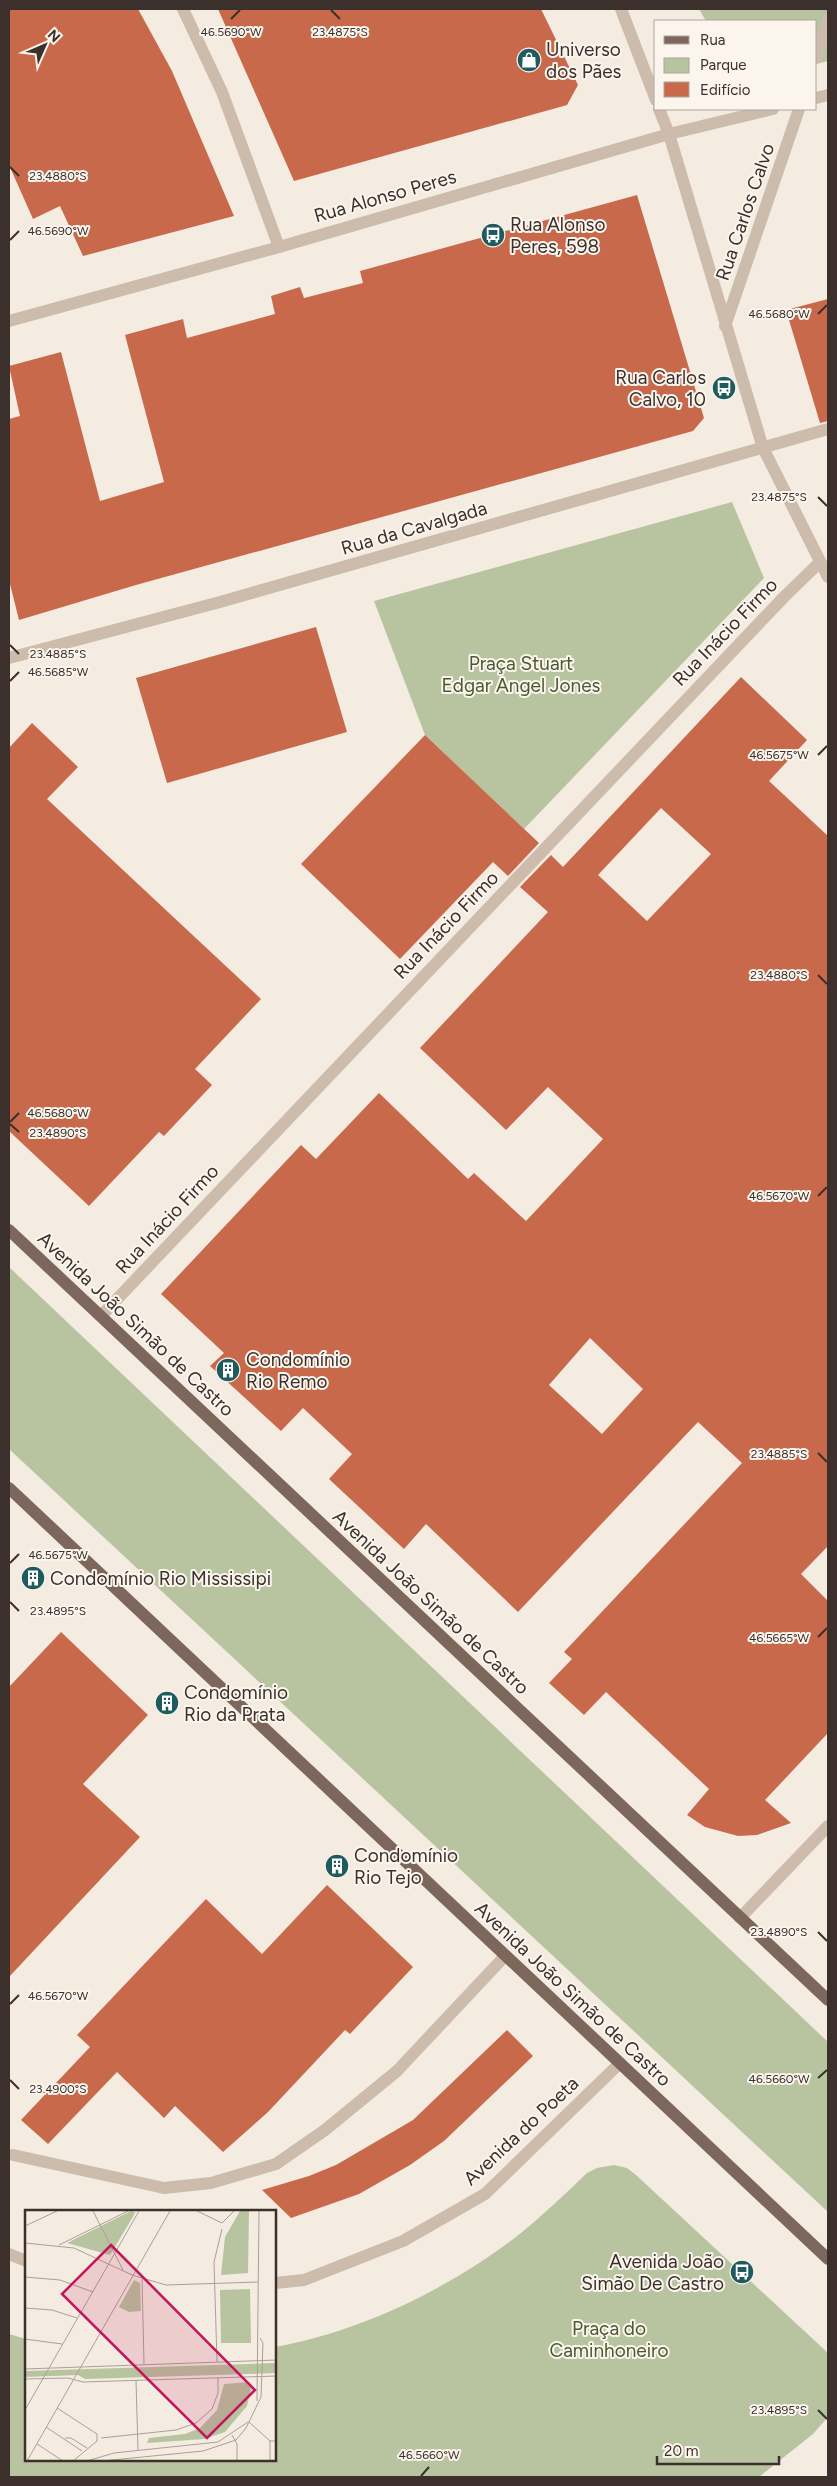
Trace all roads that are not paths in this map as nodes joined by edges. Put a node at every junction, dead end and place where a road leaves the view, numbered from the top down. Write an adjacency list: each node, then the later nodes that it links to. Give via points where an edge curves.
1 (183, 9): 10 (street, via 222,92)
2 (621, 9): 5 (street)
3 (828, 20): 4 (street)
4 (817, 55)
5 (654, 95)
6 (659, 110): 9 (street, Rua Carlos Calvo)
7 (769, 110): 9 (street, Rua Alonso Peres)
8 (799, 110): 12 (street, Rua Carlos Calvo)
9 (669, 134): 10 (street, Rua Alonso Peres); 12 (street, Rua Carlos Calvo)
10 (279, 247): 11 (street, Rua Alonso Peres)
11 (9, 321)
12 (725, 326): 14 (street, Rua Carlos Calvo)
13 (828, 429): 14 (street, Rua da Cavalgada)
14 (763, 448): 15 (street, Rua Carlos Calvo); 17 (street, Rua da Cavalgada, via 220,602)
15 (820, 562): 16 (street, Rua Carlos Calvo); 19 (street, Rua Inácio Firmo)
16 (828, 577)
17 (9, 658)
18 (9, 1230): 19 (main road, Avenida João Simão de Castro)
19 (100, 1316): 22 (main road, Avenida João Simão de Castro)
20 (9, 1488): 23 (main road, Avenida João Simão de Castro)
21 (828, 1826): 22 (street)
22 (740, 1918): 24 (main road, Avenida João Simão de Castro)
23 (505, 1956): 25 (main road, Avenida João Simão de Castro); 26 (street, via 397,2071 325,2130 276,2164 210,2183 164,2188)
24 (828, 2000)
25 (620, 2063): 28 (main road, Avenida João Simão de Castro); 30 (street, Avenida do Poeta, via 486,2194 403,2240 304,2280)
26 (13, 2155)
27 (9, 2254): 29 (street)
28 (828, 2259)
29 (25, 2261)
30 (276, 2283)

